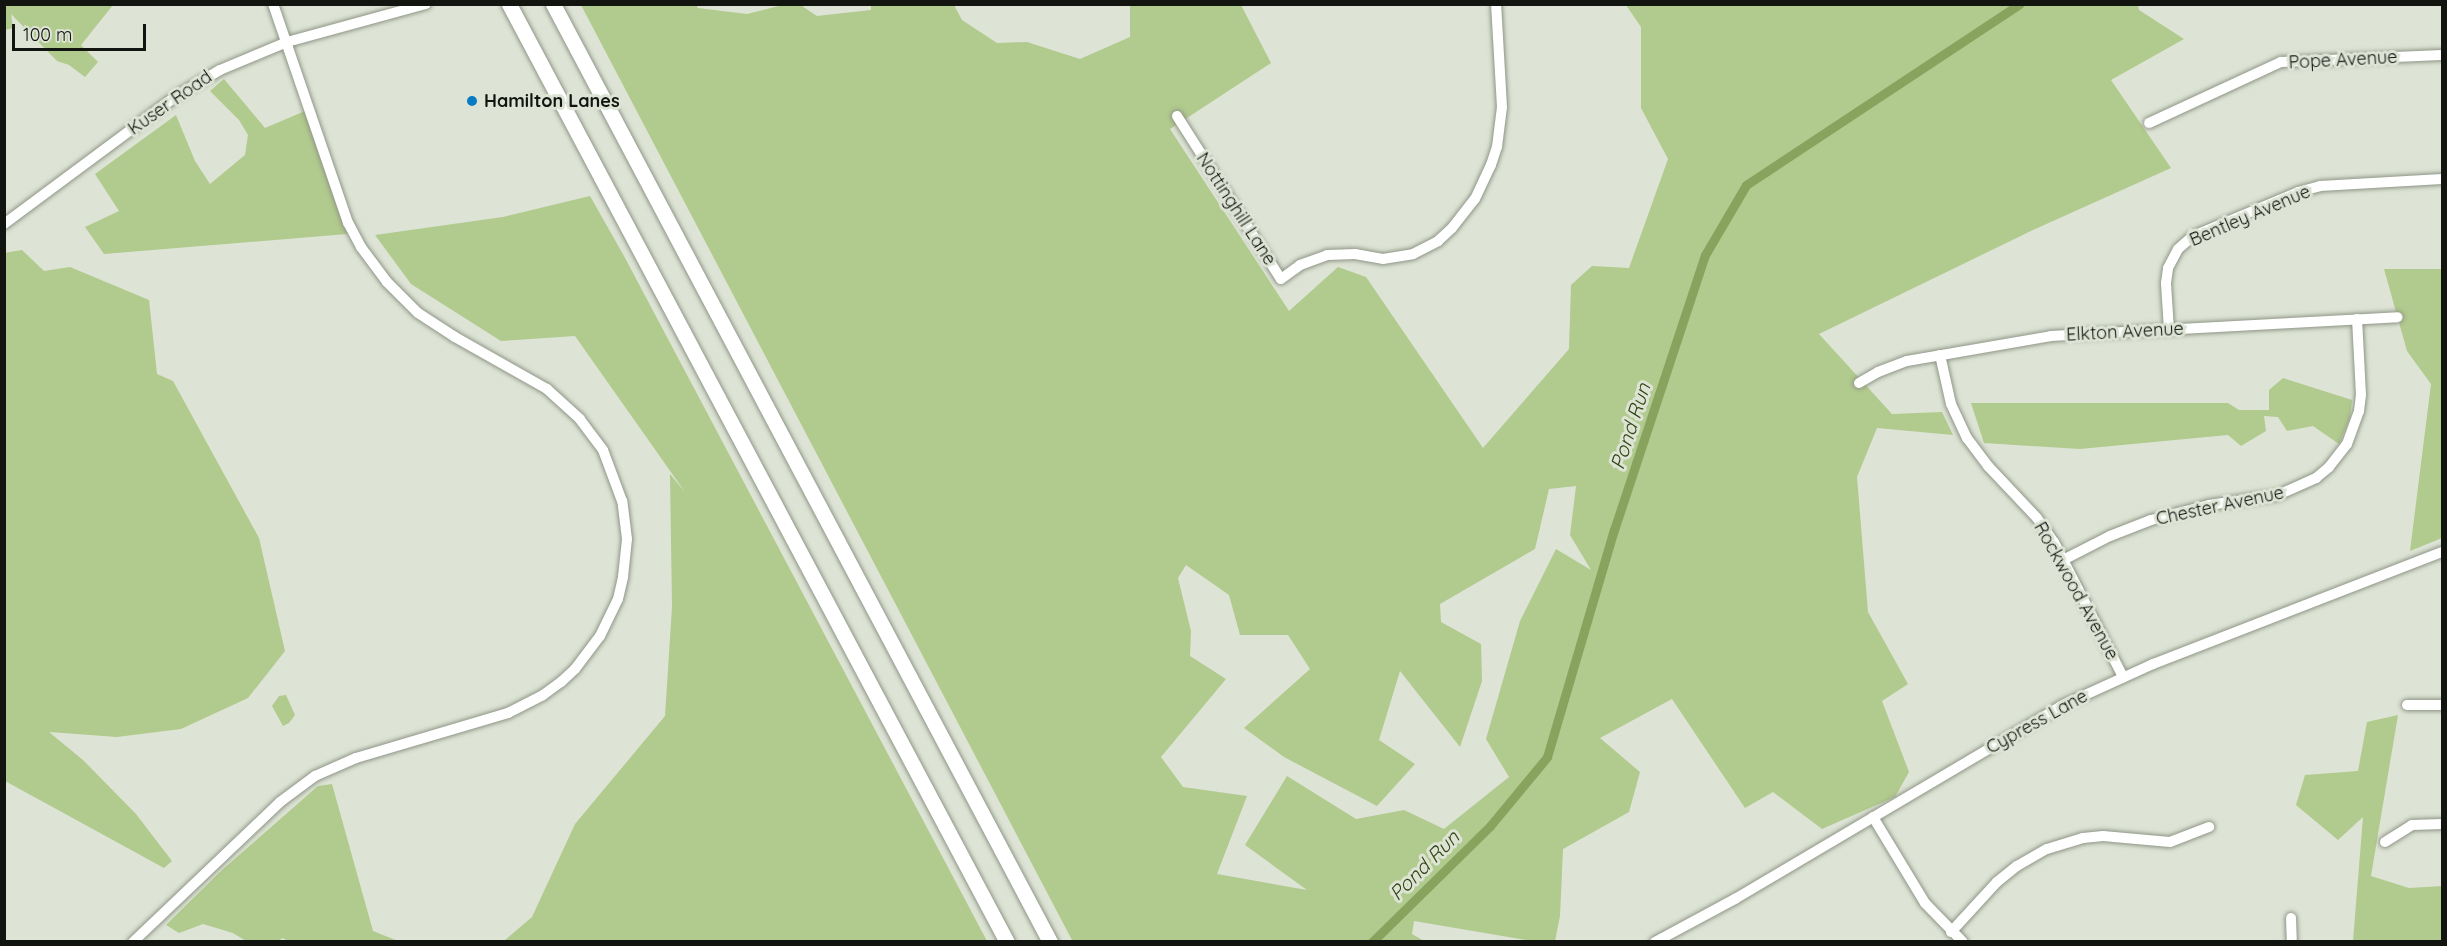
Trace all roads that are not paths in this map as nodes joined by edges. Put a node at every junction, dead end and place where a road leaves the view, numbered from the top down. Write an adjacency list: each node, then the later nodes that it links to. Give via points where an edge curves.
1 (273, 4): 6 (street)
2 (426, 4): 6 (street, Kuser Road)
3 (508, 4): 29 (highway)
4 (553, 4): 30 (highway)
5 (1496, 4): 8 (street, Nottinghill Lane, via 1502,107 1497,147 1475,198 1452,228 1438,241 1413,254 1383,259 1327,255 1300,265 1281,279)
6 (287, 42): 11 (street, Kuser Road, via 192,86); 28 (street, via 348,224 373,265 402,298 436,326 565,403 603,450 618,485 626,520 623,577 618,599 600,636 561,682 508,713 356,758 315,776 279,802)
7 (2442, 56): 9 (street, Pope Avenue, via 2281,62)
8 (1177, 117)
9 (2150, 123)
10 (2442, 179): 14 (street, Bentley Avenue, via 2320,186 2193,236 2178,249 2168,268)
11 (4, 224)
12 (2397, 317): 13 (street, Elkton Avenue)
13 (2357, 319): 14 (street, Elkton Avenue); 18 (street, Chester Avenue, via 2359,411 2347,444 2316,478 2278,495 2209,505 2151,520)
14 (2169, 330): 15 (street, Elkton Avenue, via 2051,336)
15 (1940, 355): 16 (street, Elkton Avenue, via 1891,366); 18 (street, Rockwood Avenue, via 1951,404 1967,438 2037,518)
16 (1859, 383)
17 (2442, 552): 19 (street, Cypress Lane)
18 (2063, 560): 19 (street, Rockwood Avenue)
19 (2123, 677): 22 (street, Cypress Lane, via 2061,706)
20 (2407, 705): 21 (street)
21 (2442, 705)
22 (1873, 817): 27 (street, via 1921,897); 31 (street, Cypress Lane)
23 (2442, 824): 25 (street, via 2412,825)
24 (2209, 827): 27 (street, via 2170,842 2103,836 2047,849 1997,882)
25 (2385, 842)
26 (2291, 918): 33 (street)
27 (1951, 932): 32 (street)
28 (133, 942)
29 (1007, 942)
30 (1050, 942)
31 (1655, 942)
32 (1963, 942)
33 (2292, 942)

